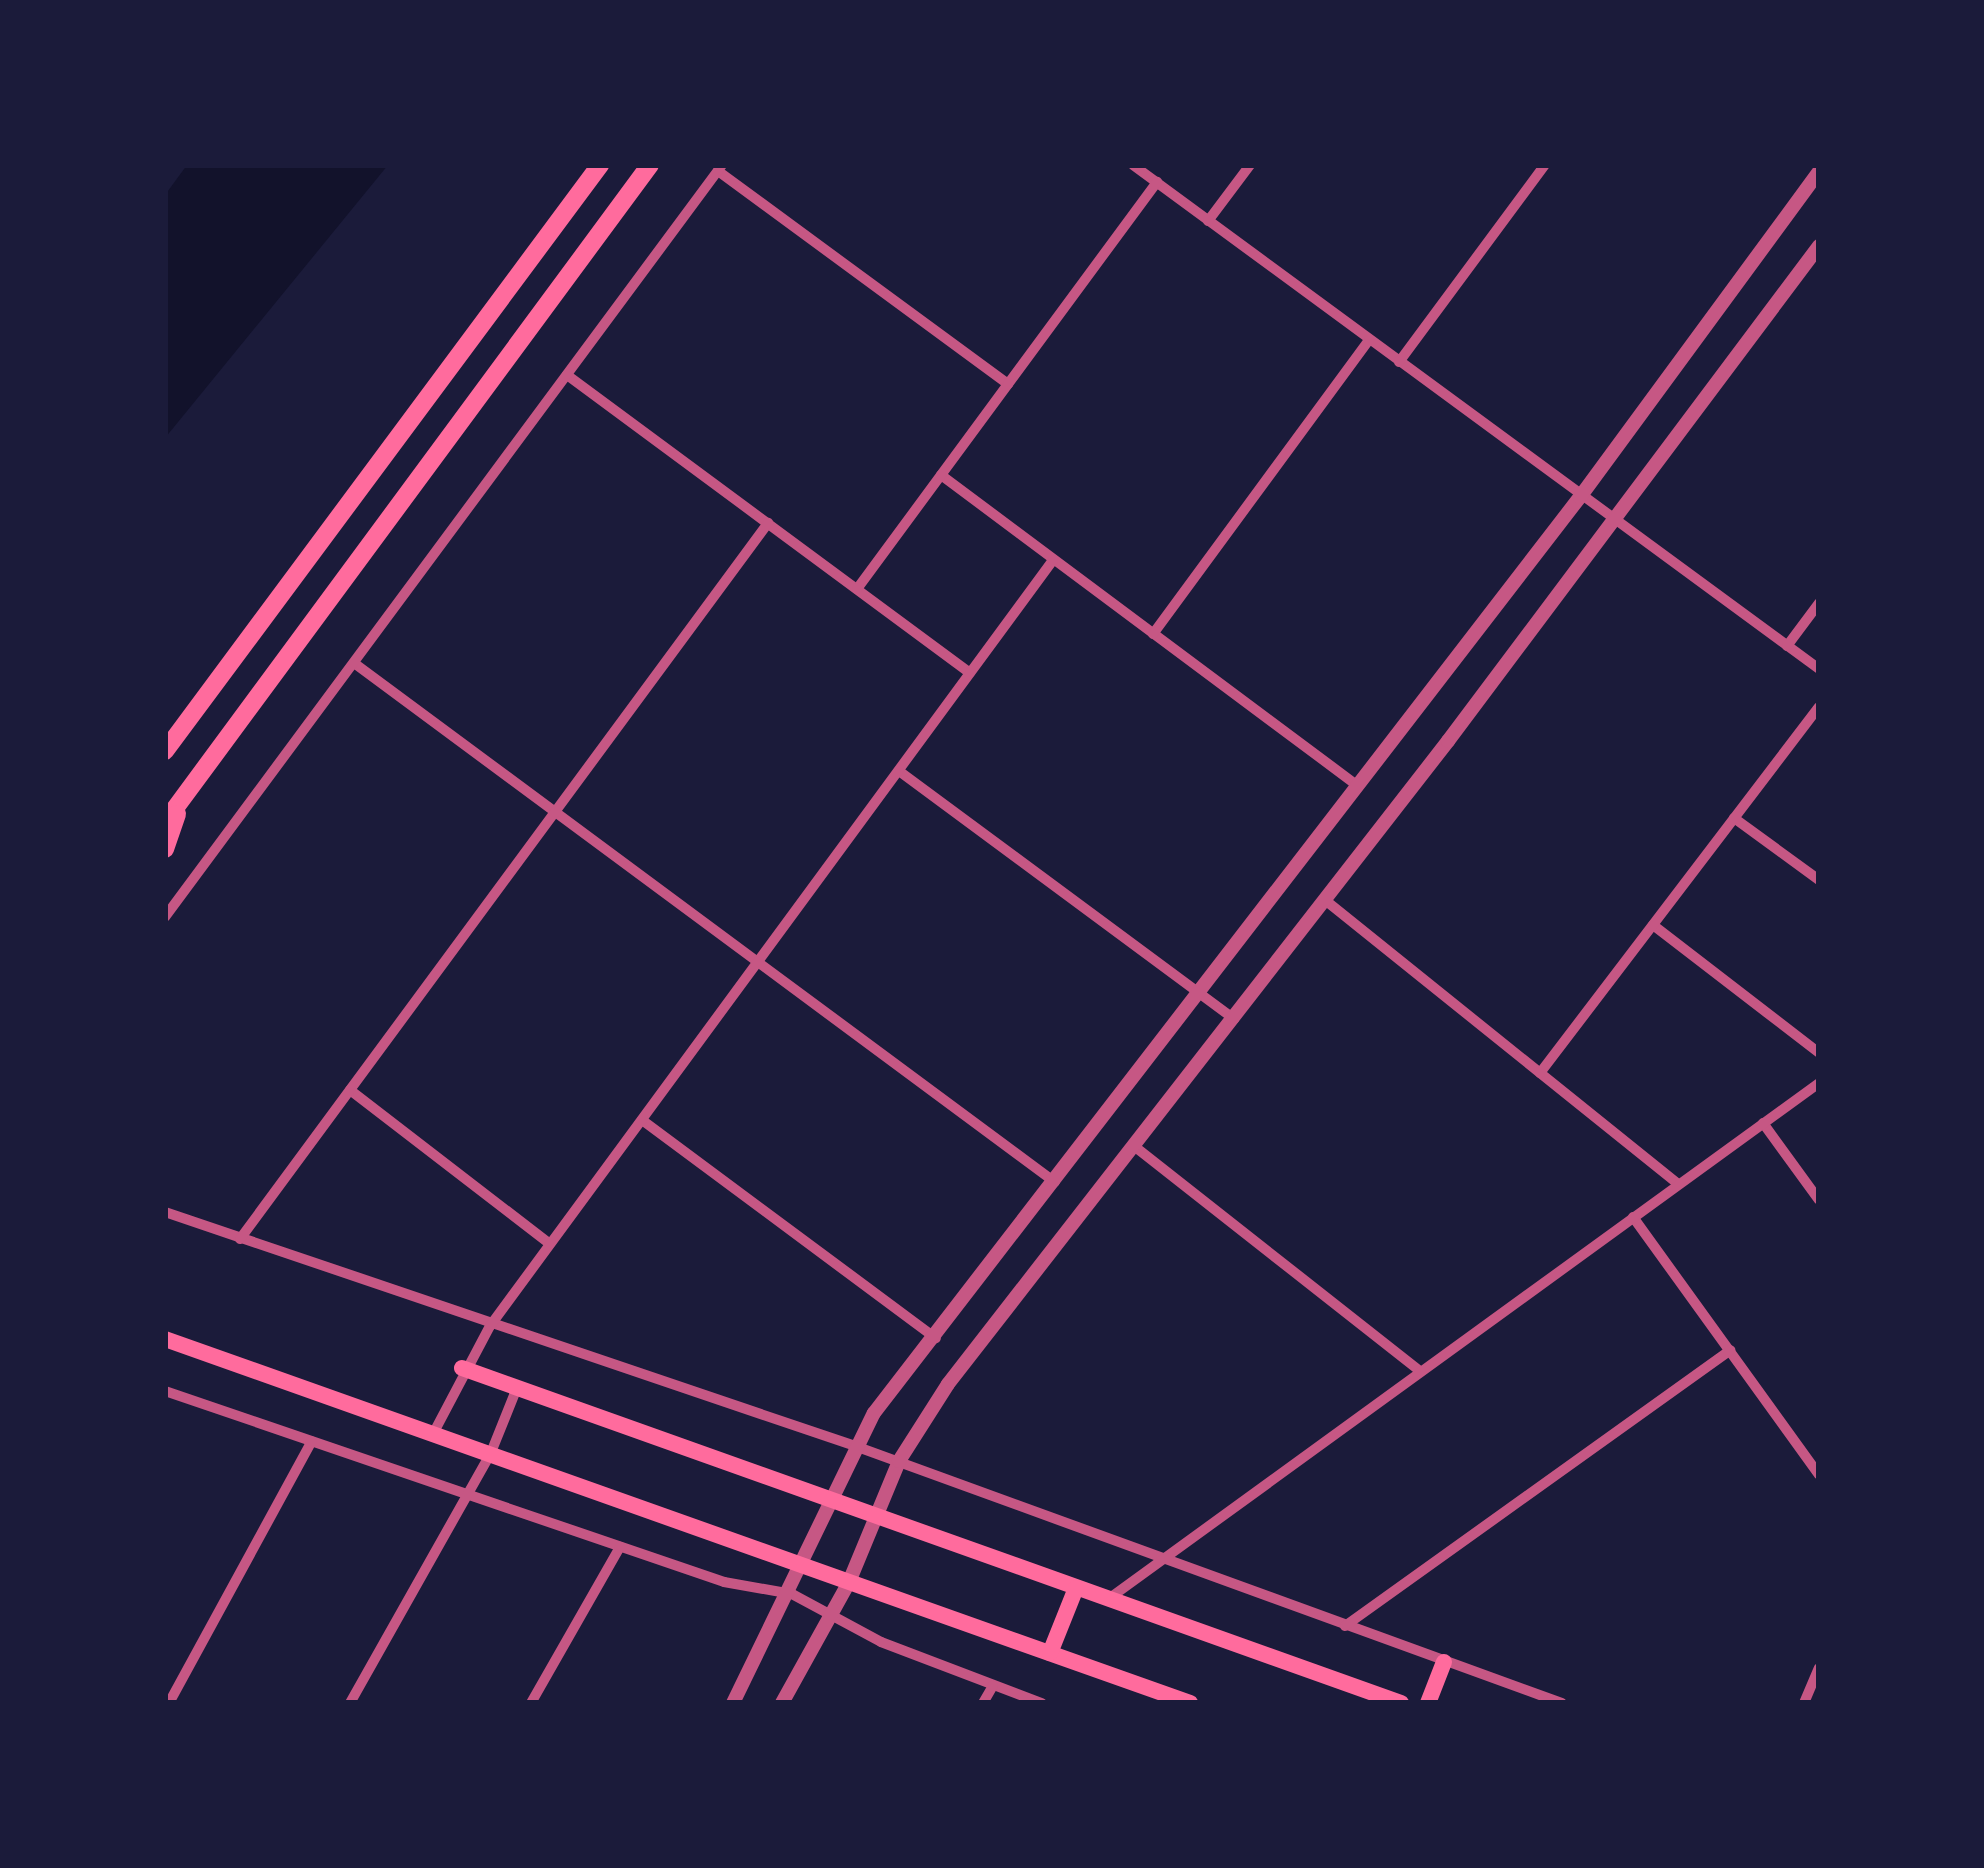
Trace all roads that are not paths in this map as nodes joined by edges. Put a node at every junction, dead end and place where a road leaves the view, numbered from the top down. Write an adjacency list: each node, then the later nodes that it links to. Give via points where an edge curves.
1 (600, 165): 28 (highway)
2 (650, 165): 31 (highway)
3 (1133, 165): 8 (street)
4 (1250, 165): 9 (street)
5 (1545, 165): 12 (street)
6 (720, 168): 13 (street); 14 (street)
7 (1817, 169): 16 (street)
8 (1156, 182): 9 (street); 14 (street)
9 (1208, 221): 11 (street)
10 (1819, 246): 17 (street)
11 (1369, 340): 12 (street); 22 (street)
12 (1399, 362): 16 (street)
13 (567, 375): 18 (street); 24 (street)
14 (1008, 384): 15 (street)
15 (941, 475): 19 (street); 20 (street)
16 (1580, 497): 17 (street); 30 (street)
17 (1616, 522): 23 (street); 37 (street)
18 (768, 523): 20 (street); 32 (street)
19 (1053, 560): 22 (street); 26 (street)
20 (857, 589): 26 (street)
21 (1819, 603): 23 (street)
22 (1153, 634): 30 (street)
23 (1787, 646): 25 (street)
24 (354, 663): 32 (street); 38 (street)
25 (1819, 669)
26 (970, 673): 29 (street)
27 (1819, 706): 33 (street)
28 (165, 751)
29 (898, 771): 40 (street); 41 (street)
30 (1358, 786): 41 (street)
31 (183, 797): 34 (highway); 35 (highway)
32 (555, 812): 40 (street); 46 (street)
33 (1734, 818): 36 (street); 39 (street)
34 (165, 822)
35 (165, 849)
36 (1819, 880)
37 (1325, 900): 42 (street); 44 (street)
38 (165, 917)
39 (1653, 926): 43 (street); 44 (street)
40 (758, 962): 47 (street); 50 (street)
41 (1199, 994): 42 (street); 50 (street)
42 (1234, 1019): 49 (street)
43 (1819, 1053)
44 (1540, 1073): 51 (street)
45 (1819, 1083): 48 (street)
46 (350, 1090): 55 (street); 56 (street)
47 (642, 1120): 56 (street); 58 (street)
48 (1763, 1123): 51 (street); 52 (street)
49 (1134, 1145): 62 (street); 69 (street, via 948,1384)
50 (1055, 1182): 58 (street)
51 (1678, 1184): 54 (street)
52 (1819, 1201)
53 (165, 1212): 55 (street)
54 (1633, 1217): 60 (street); 62 (street)
55 (241, 1239): 57 (street)
56 (550, 1244): 57 (street)
57 (490, 1326): 61 (street); 67 (street)
58 (936, 1338): 67 (street)
59 (165, 1339): 65 (main road)
60 (1730, 1350): 70 (street); 82 (street)
61 (462, 1368): 63 (main road); 65 (street)
62 (1419, 1370): 75 (street)
63 (517, 1388): 68 (street); 72 (main road)
64 (165, 1391): 66 (street)
65 (433, 1434): 68 (main road)
66 (312, 1441): 71 (street); 87 (street)
67 (856, 1446): 69 (street); 72 (street)
68 (490, 1455): 71 (street); 76 (main road)
69 (899, 1461): 73 (street); 75 (street)
70 (1819, 1474)
71 (470, 1492): 74 (street); 88 (street)
72 (832, 1500): 73 (main road); 76 (street)
73 (875, 1515): 77 (street); 78 (main road)
74 (620, 1547): 79 (street, via 724,1582); 89 (street)
75 (1161, 1560): 80 (street); 82 (street)
76 (805, 1566): 77 (main road); 79 (street)
77 (849, 1582): 81 (street); 83 (main road)
78 (1076, 1588): 80 (main road); 83 (main road)
79 (792, 1594): 81 (street); 90 (street)
80 (1108, 1600): 95 (main road)
81 (833, 1613): 86 (street, via 881,1642); 91 (street)
82 (1345, 1626): 84 (street)
83 (1051, 1653): 94 (main road)
84 (1444, 1662): 96 (main road); 97 (street)
85 (1819, 1668): 98 (street)
86 (993, 1686): 92 (street); 93 (street)
87 (169, 1703)
88 (350, 1703)
89 (531, 1703)
90 (733, 1703)
91 (782, 1703)
92 (983, 1703)
93 (1042, 1703)
94 (1190, 1703)
95 (1401, 1703)
96 (1428, 1703)
97 (1562, 1703)
98 (1804, 1703)

